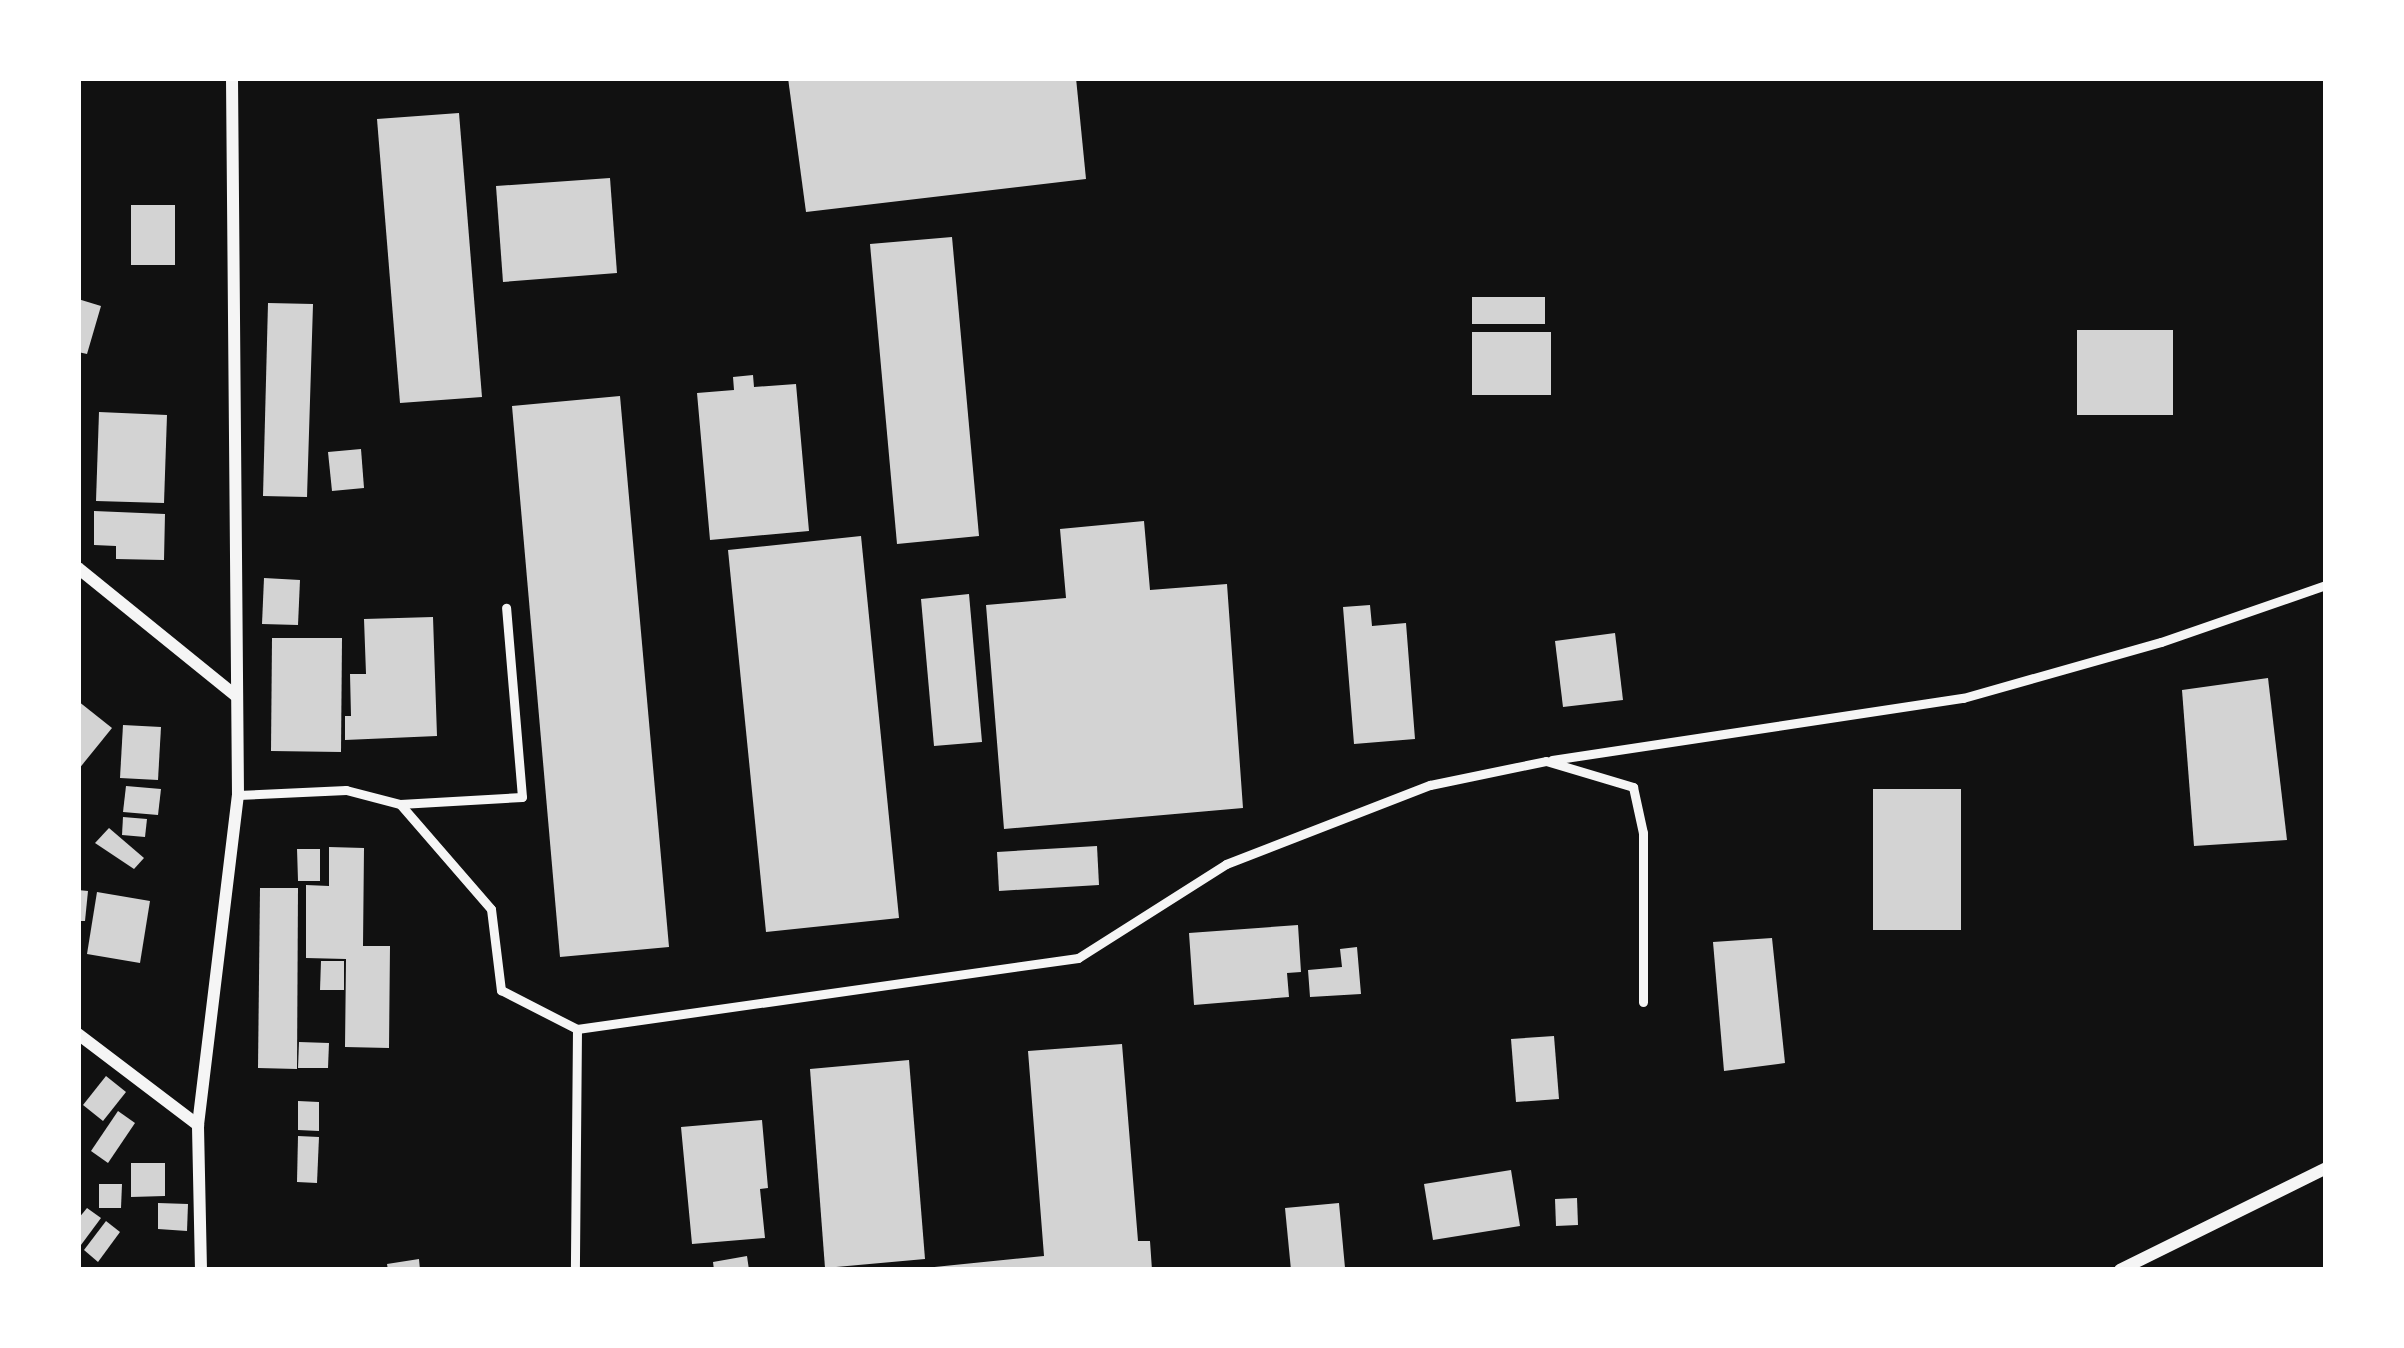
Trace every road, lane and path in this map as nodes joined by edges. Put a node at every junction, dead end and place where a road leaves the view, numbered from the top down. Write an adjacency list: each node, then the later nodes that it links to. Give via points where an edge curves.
1 (232, 78): 5 (street)
2 (78, 568): 5 (street)
3 (2326, 585): 6 (lane, via 1963,698)
4 (506, 608): 8 (lane, via 522,797)
5 (235, 695): 7 (street)
6 (1546, 761): 9 (lane, via 1633,787 1642,833); 10 (lane, via 1430,785 1226,864 1078,958)
7 (238, 794): 8 (lane, via 346,790); 12 (street)
8 (400, 804): 10 (lane, via 491,910 501,990)
9 (1642, 1002)
10 (577, 1029): 15 (lane)
11 (78, 1034): 12 (street)
12 (198, 1125): 14 (street)
13 (2326, 1168): 16 (street)
14 (201, 1270)
15 (574, 1270)
16 (2120, 1270)

